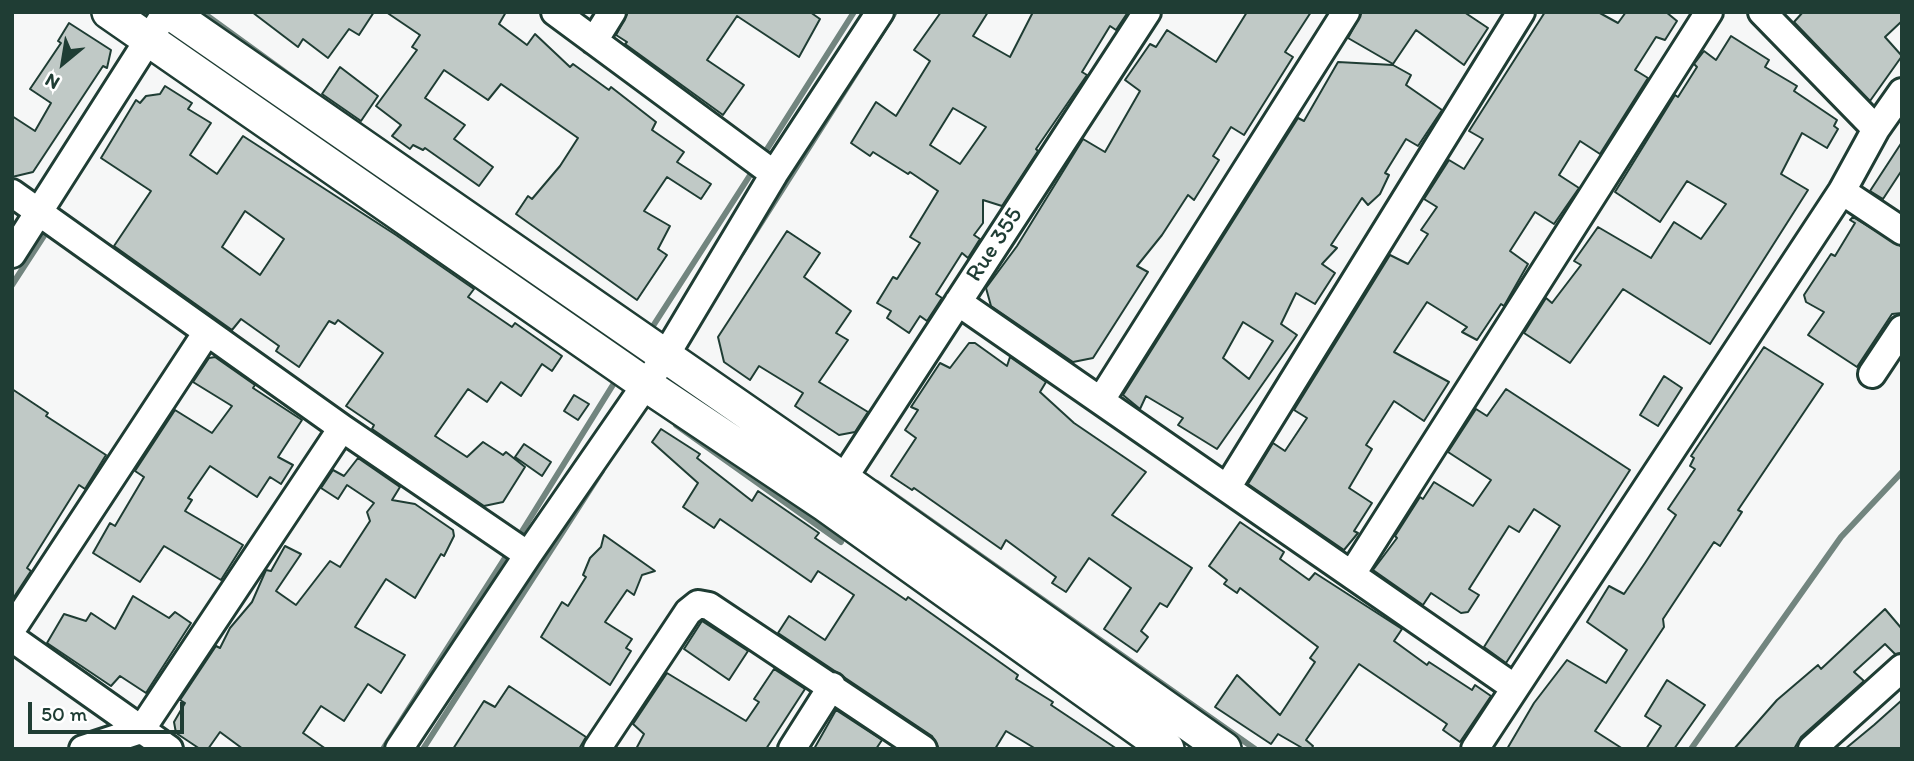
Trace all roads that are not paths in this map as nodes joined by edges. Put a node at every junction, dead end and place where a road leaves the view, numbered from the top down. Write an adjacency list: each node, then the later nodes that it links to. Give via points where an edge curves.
1 (109, 12): 10 (main road)
2 (555, 12): 11 (street)
3 (612, 12): 11 (street)
4 (880, 12): 14 (street)
5 (1147, 12): 20 (street, Rue 355)
6 (1346, 12): 25 (street)
7 (1521, 12): 28 (street)
8 (1709, 12): 30 (street)
9 (1762, 12): 13 (street)
10 (161, 21): 17 (street); 23 (main road)
11 (594, 41): 14 (street)
12 (1902, 92): 13 (street)
13 (1876, 129): 15 (street)
14 (774, 174): 23 (street)
15 (1842, 191): 18 (street); 35 (street)
16 (12, 193): 17 (street)
17 (39, 211): 19 (street); 22 (street)
18 (1902, 231)
19 (12, 254)
20 (958, 302): 25 (street); 27 (street, Rue 355)
21 (1902, 329): 24 (street)
22 (207, 332): 26 (street); 31 (street)
23 (655, 371): 27 (main road); 29 (street); 43 (main road, via 826,505)
24 (1872, 374)
25 (1101, 400): 28 (street)
26 (342, 428): 29 (street); 36 (street)
27 (843, 479): 44 (main road)
28 (1227, 488): 30 (street)
29 (528, 555): 39 (street)
30 (1352, 575): 35 (street)
31 (12, 629)
32 (12, 638): 36 (street)
33 (1902, 668): 46 (street)
34 (832, 685): 40 (street, via 709,606 698,604 688,612); 41 (street); 42 (street)
35 (1515, 688): 45 (street)
36 (141, 730): 37 (street); 38 (street)
37 (83, 749)
38 (169, 749)
39 (399, 749)
40 (597, 749)
41 (792, 749)
42 (923, 749)
43 (1167, 749)
44 (1224, 749)
45 (1475, 749)
46 (1812, 749)

